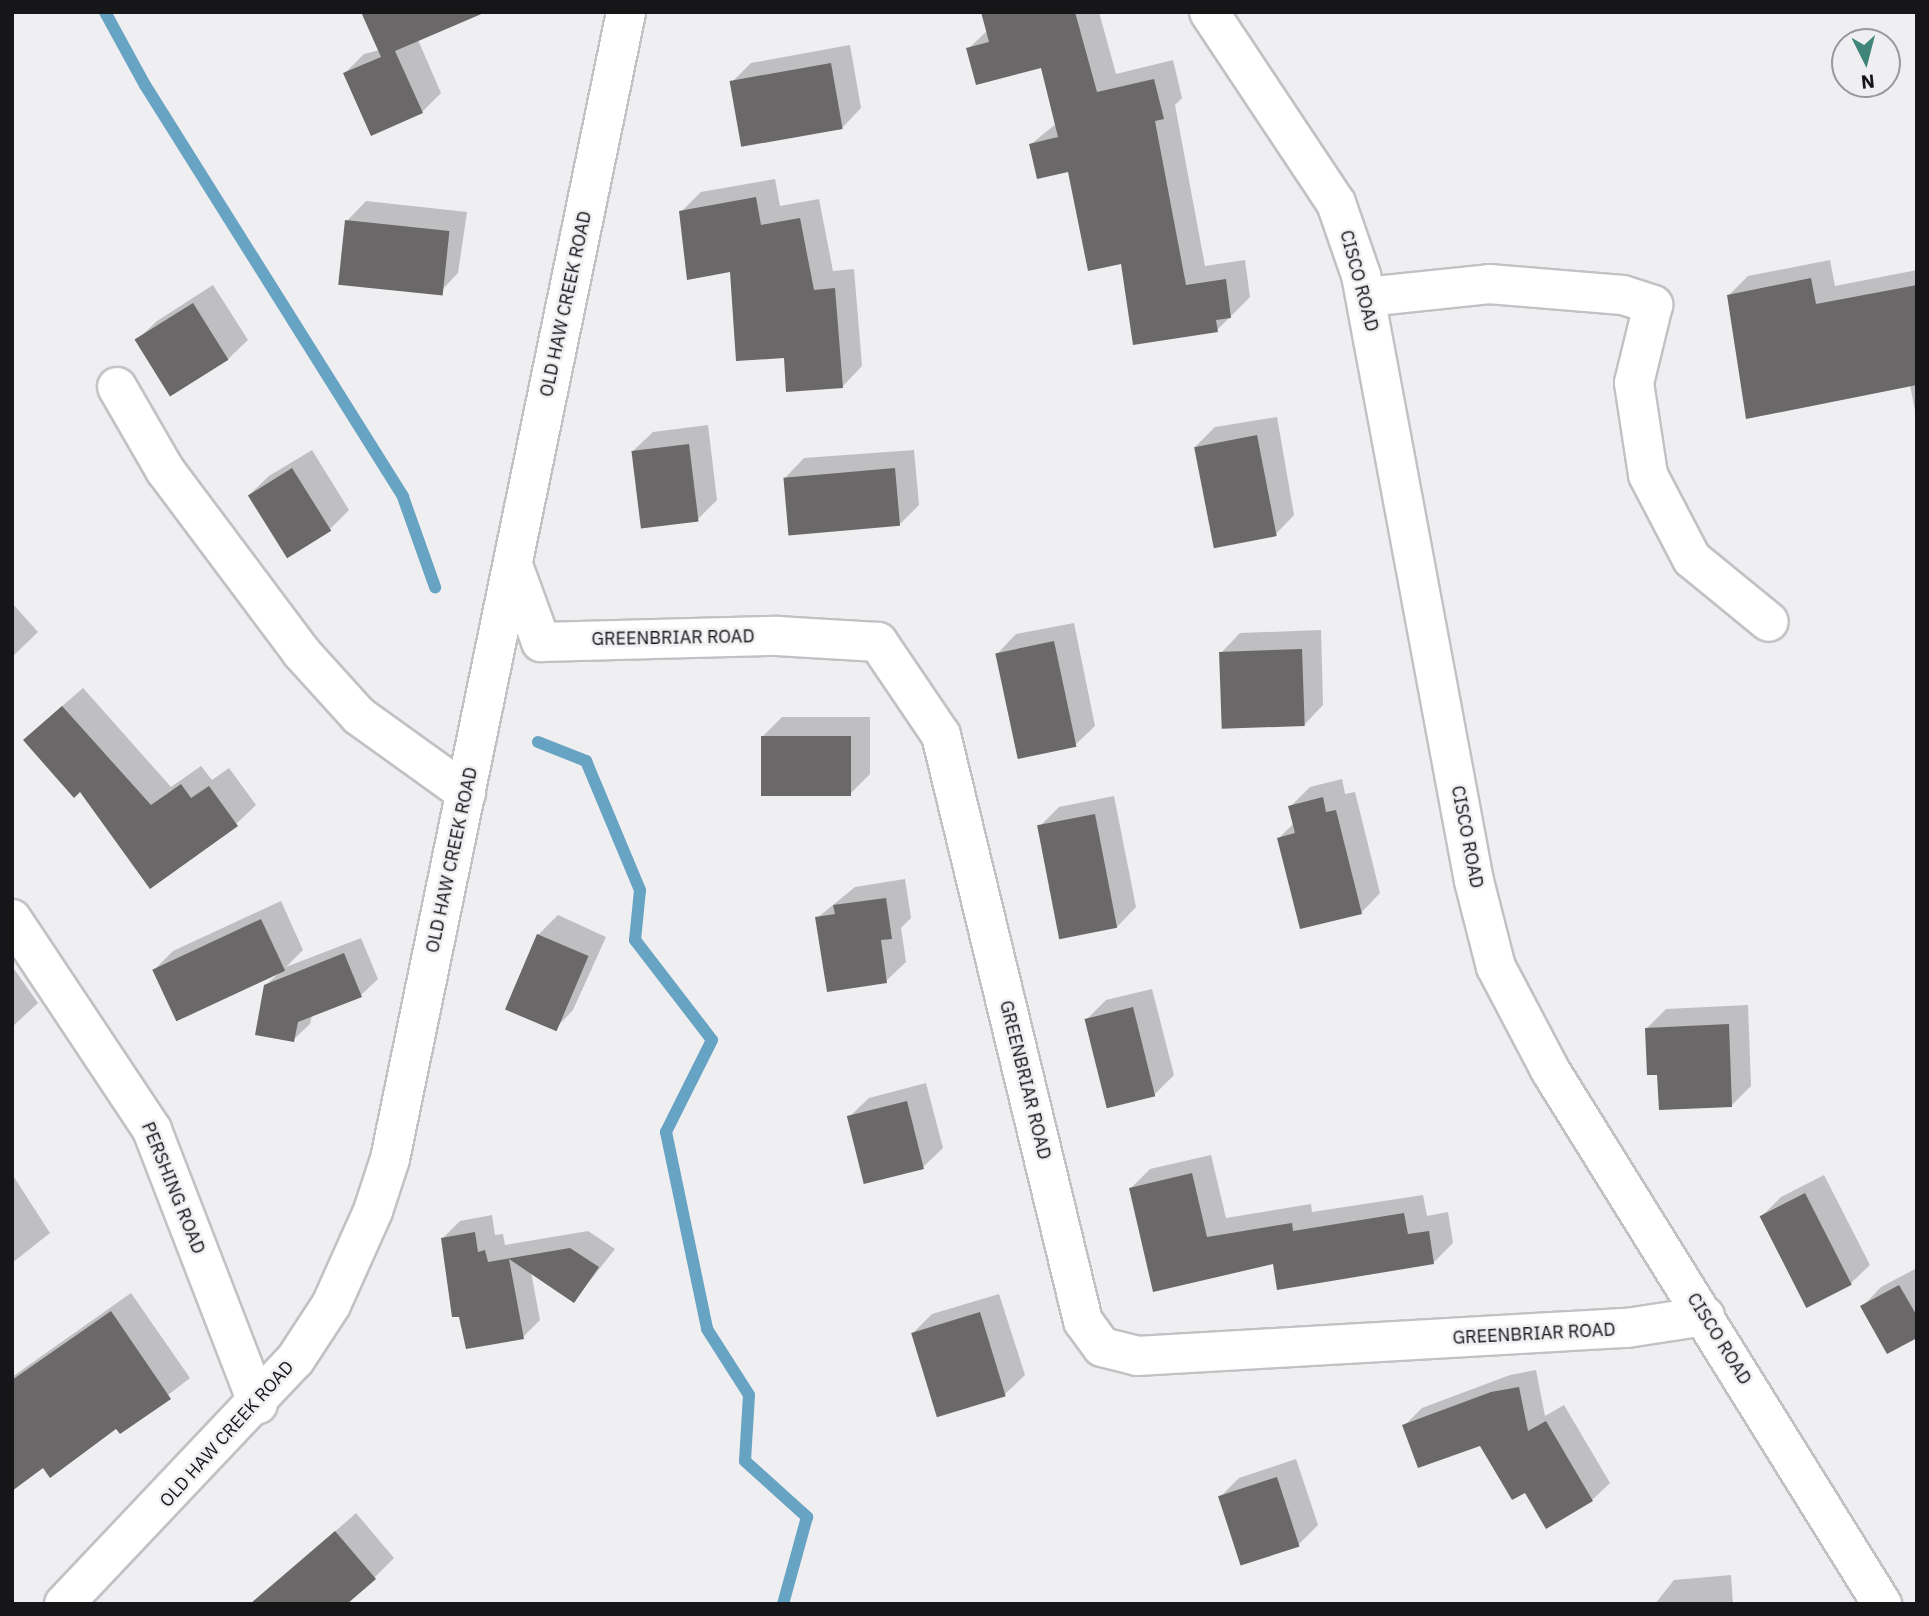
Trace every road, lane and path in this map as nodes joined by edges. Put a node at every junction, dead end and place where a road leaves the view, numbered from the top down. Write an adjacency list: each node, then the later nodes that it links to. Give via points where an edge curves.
1 (626, 12): 5 (street, OLD HAW CREEK ROAD)
2 (1209, 12): 3 (street, CISCO ROAD, via 1336,203)
3 (1366, 297): 6 (street, via 1489,284 1623,295 1653,305 1634,383 1648,475 1692,559); 9 (street, CISCO ROAD, via 1474,881 1496,967 1550,1070)
4 (117, 387): 7 (street, via 173,482 302,652 359,716)
5 (513, 565): 7 (street, OLD HAW CREEK ROAD); 9 (street, GREENBRIAR ROAD, via 541,642 777,636 878,642 941,735 1083,1321 1102,1347 1137,1356 1627,1328)
6 (1769, 622)
7 (466, 793): 10 (street, OLD HAW CREEK ROAD, via 390,1159 373,1211 331,1305 295,1360)
8 (12, 919): 10 (street, PERSHING ROAD, via 152,1130)
9 (1705, 1316): 12 (street, CISCO ROAD)
10 (258, 1404): 11 (street, OLD HAW CREEK ROAD)
11 (64, 1604)
12 (1882, 1604)

